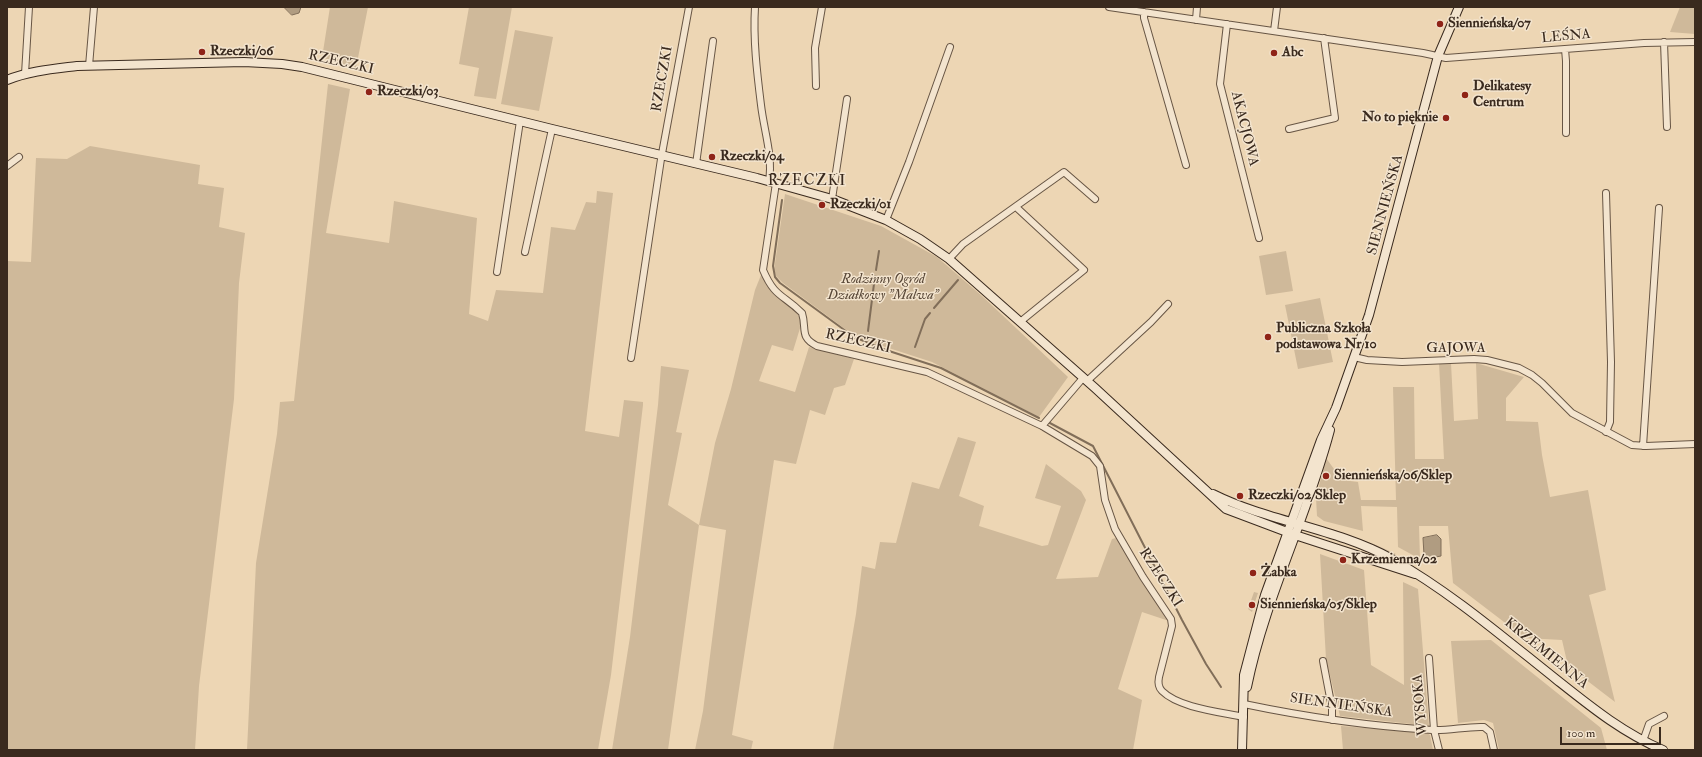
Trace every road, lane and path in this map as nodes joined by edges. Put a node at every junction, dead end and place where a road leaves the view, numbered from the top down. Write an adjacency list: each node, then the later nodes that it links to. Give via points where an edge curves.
1 (29, 7): 22 (street)
2 (94, 7): 21 (street)
3 (689, 7): 31 (street, RZECZKI)
4 (755, 7): 36 (street, RZECZKI, via 761,106 771,159)
5 (822, 7): 24 (street, via 815,48)
6 (1109, 7): 10 (street)
7 (1197, 7): 11 (street)
8 (1277, 7): 13 (street)
9 (1458, 7): 20 (main road, SIENNIEŃSKA)
10 (1144, 12): 11 (street); 34 (street)
11 (1196, 20): 12 (street)
12 (1227, 24): 13 (street); 43 (street, AKACJOWA, via 1220,84)
13 (1274, 31): 14 (street)
14 (1324, 38): 20 (street); 29 (street, via 1335,118)
15 (713, 41): 33 (street)
16 (1664, 42): 17 (street, LEŚNA); 19 (street, LEŚNA); 27 (street)
17 (1695, 42)
18 (950, 47): 42 (street)
19 (1565, 49): 20 (street, LEŚNA, via 1462,58); 30 (street)
20 (1438, 56): 49 (main road, SIENNIEŃSKA, via 1382,270)
21 (88, 66): 22 (main road, RZECZKI); 26 (main road, RZECZKI, via 244,62 282,64 336,74)
22 (24, 74): 23 (main road, RZECZKI)
23 (7, 80)
24 (816, 86)
25 (847, 99): 38 (street)
26 (520, 121): 28 (main road, RZECZKI); 46 (street)
27 (1667, 127)
28 (552, 129): 31 (main road, RZECZKI); 44 (street)
29 (1289, 129)
30 (1566, 133)
31 (662, 156): 33 (main road, RZECZKI); 50 (street, RZECZKI)
32 (18, 157): 35 (street)
33 (696, 164): 36 (main road, RZECZKI)
34 (1186, 165)
35 (7, 166)
36 (772, 182): 38 (main road, RZECZKI); 53 (street, RZECZKI, via 763,270 777,295 802,313 805,335 810,342 817,346 927,372)
37 (1606, 193): 54 (street, via 1611,362 1610,422)
38 (832, 199): 42 (main road, RZECZKI)
39 (1095, 199): 40 (street, via 1064,172)
40 (1016, 207): 45 (street, via 963,244); 48 (street, via 1084,270)
41 (1659, 208): 56 (street)
42 (886, 220): 45 (main road, RZECZKI)
43 (1259, 238)
44 (525, 252)
45 (949, 259): 48 (main road, RZECZKI)
46 (497, 272)
47 (1168, 304): 51 (street)
48 (1020, 322): 51 (main road, RZECZKI)
49 (1354, 357): 52 (main road, SIENNIEŃSKA); 54 (street, GAJOWA, via 1402,362 1481,360 1519,368 1542,383 1572,413)
50 (630, 358)
51 (1085, 380): 53 (street); 57 (main road, RZECZKI)
52 (1336, 408): 58 (main road, SIENNIEŃSKA, via 1321,440); 59 (main road, SIENNIEŃSKA, via 1323,458)
53 (1042, 426): 67 (street, RZECZKI, via 1092,456 1100,466 1105,500 1115,528 1143,577 1172,619 1158,677 1161,690 1181,703)
54 (1606, 432): 56 (street, GAJOWA, via 1632,445)
55 (1695, 444): 56 (street, GAJOWA)
56 (1643, 446)
57 (1205, 490): 58 (main road, RZECZKI, via 1237,504); 60 (main road, RZECZKI, via 1226,509)
58 (1291, 521): 59 (main road, RZECZKI); 60 (main road, SIENNIEŃSKA)
59 (1300, 524): 61 (main road, SIENNIEŃSKA); 62 (main road, KRZEMIENNA, via 1370,548)
60 (1287, 532): 61 (main road, RZECZKI); 65 (main road, SIENNIEŃSKA, via 1265,595 1247,661 1244,675)
61 (1295, 535): 62 (main road, KRZEMIENNA); 65 (main road, SIENNIEŃSKA, via 1253,659)
62 (1415, 574): 70 (main road, KRZEMIENNA, via 1465,606 1604,716)
63 (1429, 658): 69 (street, WYSOKA)
64 (1323, 661): 68 (street)
65 (1244, 704): 67 (main road, SIENNIEŃSKA); 68 (street, SIENNIEŃSKA)
66 (1664, 716): 70 (street, via 1649,724)
67 (1244, 717): 71 (main road, SIENNIEŃSKA)
68 (1332, 720): 69 (street, SIENNIEŃSKA)
69 (1434, 730): 72 (street, WYSOKA); 73 (street, SIENNIEŃSKA, via 1484,727 1490,732)
70 (1642, 741): 74 (main road, KRZEMIENNA)
71 (1242, 750)
72 (1438, 750)
73 (1494, 750)
74 (1663, 750)

